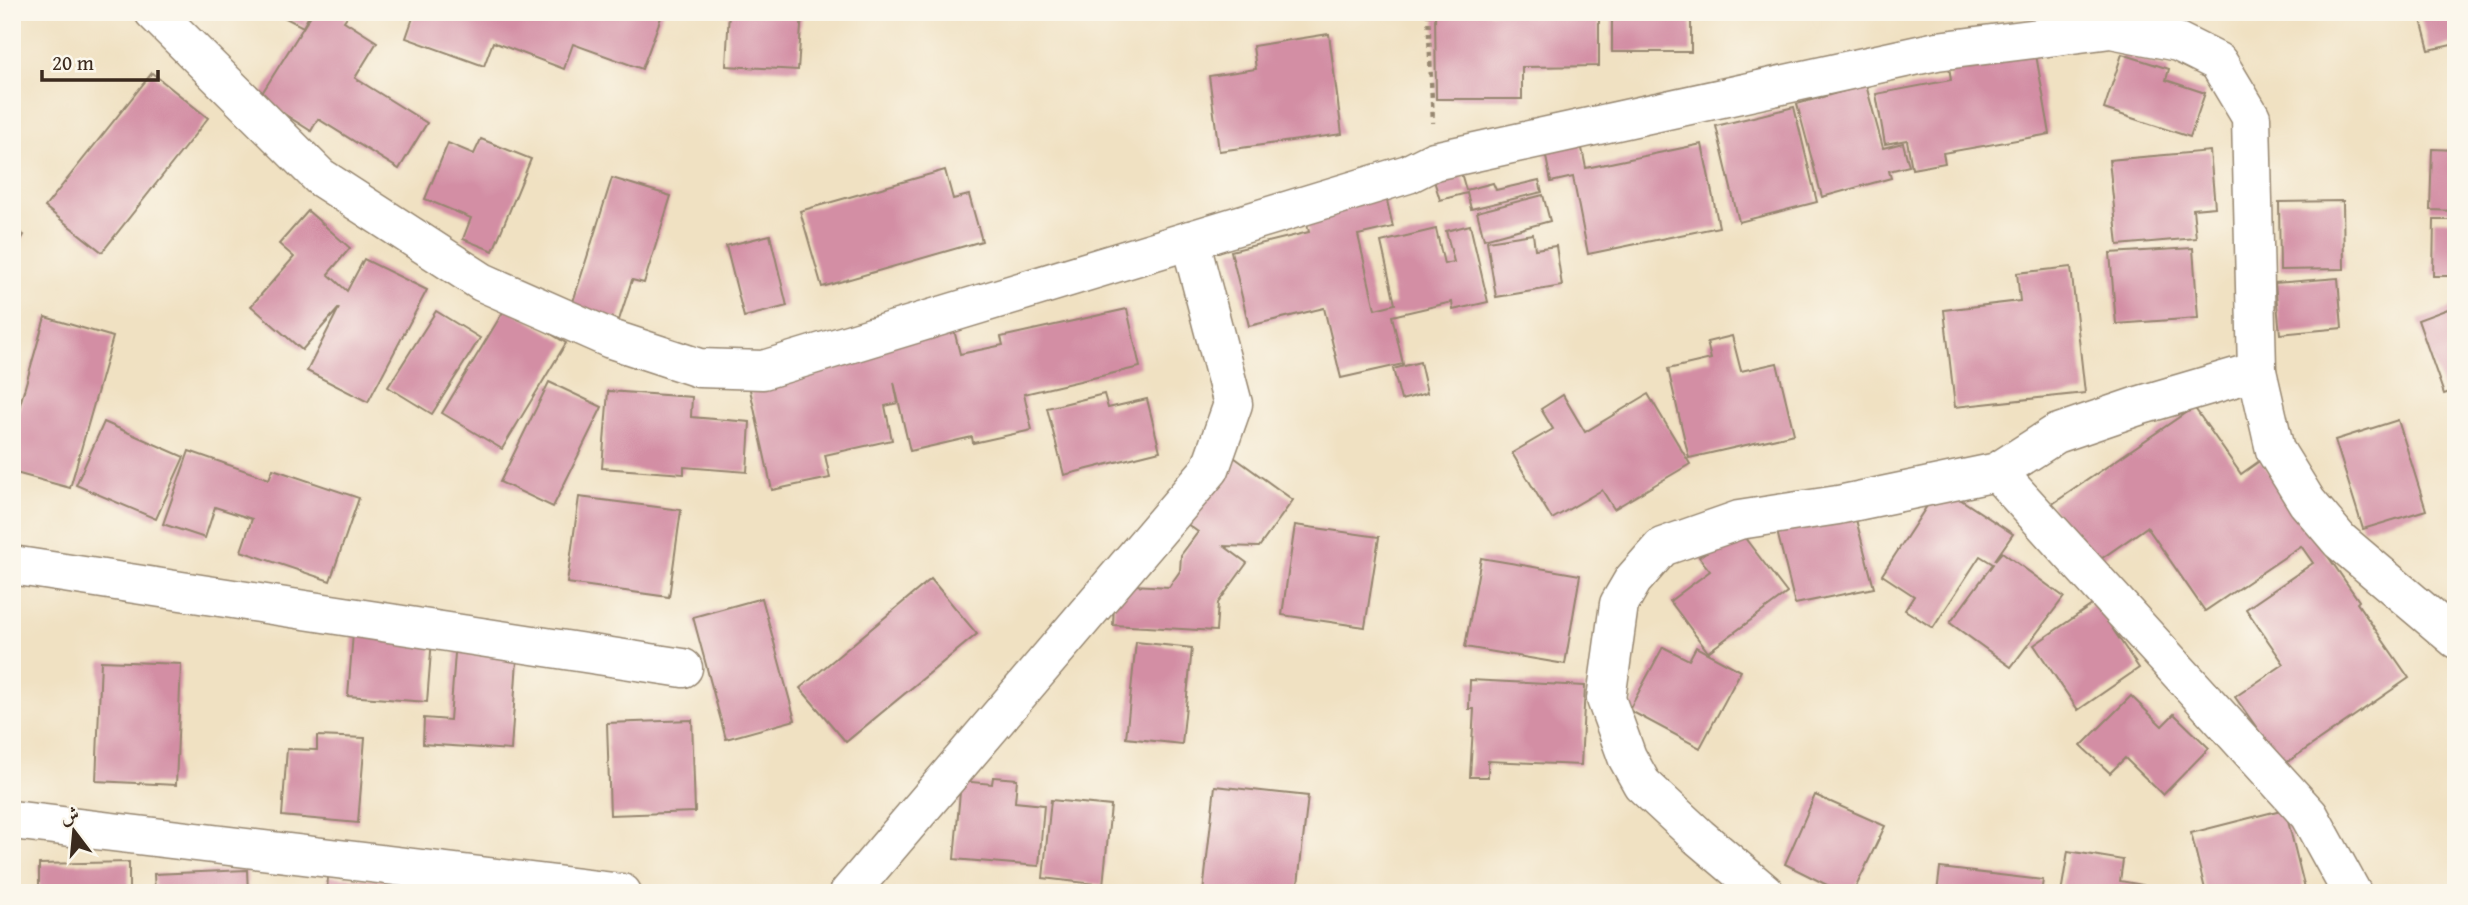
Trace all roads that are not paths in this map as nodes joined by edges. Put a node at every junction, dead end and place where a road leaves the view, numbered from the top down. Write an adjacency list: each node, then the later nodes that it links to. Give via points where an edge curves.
1 (154, 12): 2 (street, via 320,177 482,282 611,340 699,368 763,370)
2 (1190, 240): 3 (street, via 1408,174 1434,161 1937,51 2111,29 2178,42 2218,62 2251,117); 10 (street, via 1233,404 1210,469)
3 (2257, 371): 4 (street, via 2056,434); 6 (street, via 2275,450 2306,502 2340,541)
4 (1997, 472): 11 (street, via 1739,520 1662,547 1619,604 1606,699 1628,757 1642,784); 12 (street, via 2309,815)
5 (12, 565): 7 (street)
6 (2456, 639)
7 (683, 668)
8 (12, 820): 9 (street)
9 (622, 893)
10 (849, 893)
11 (1765, 893)
12 (2352, 893)

